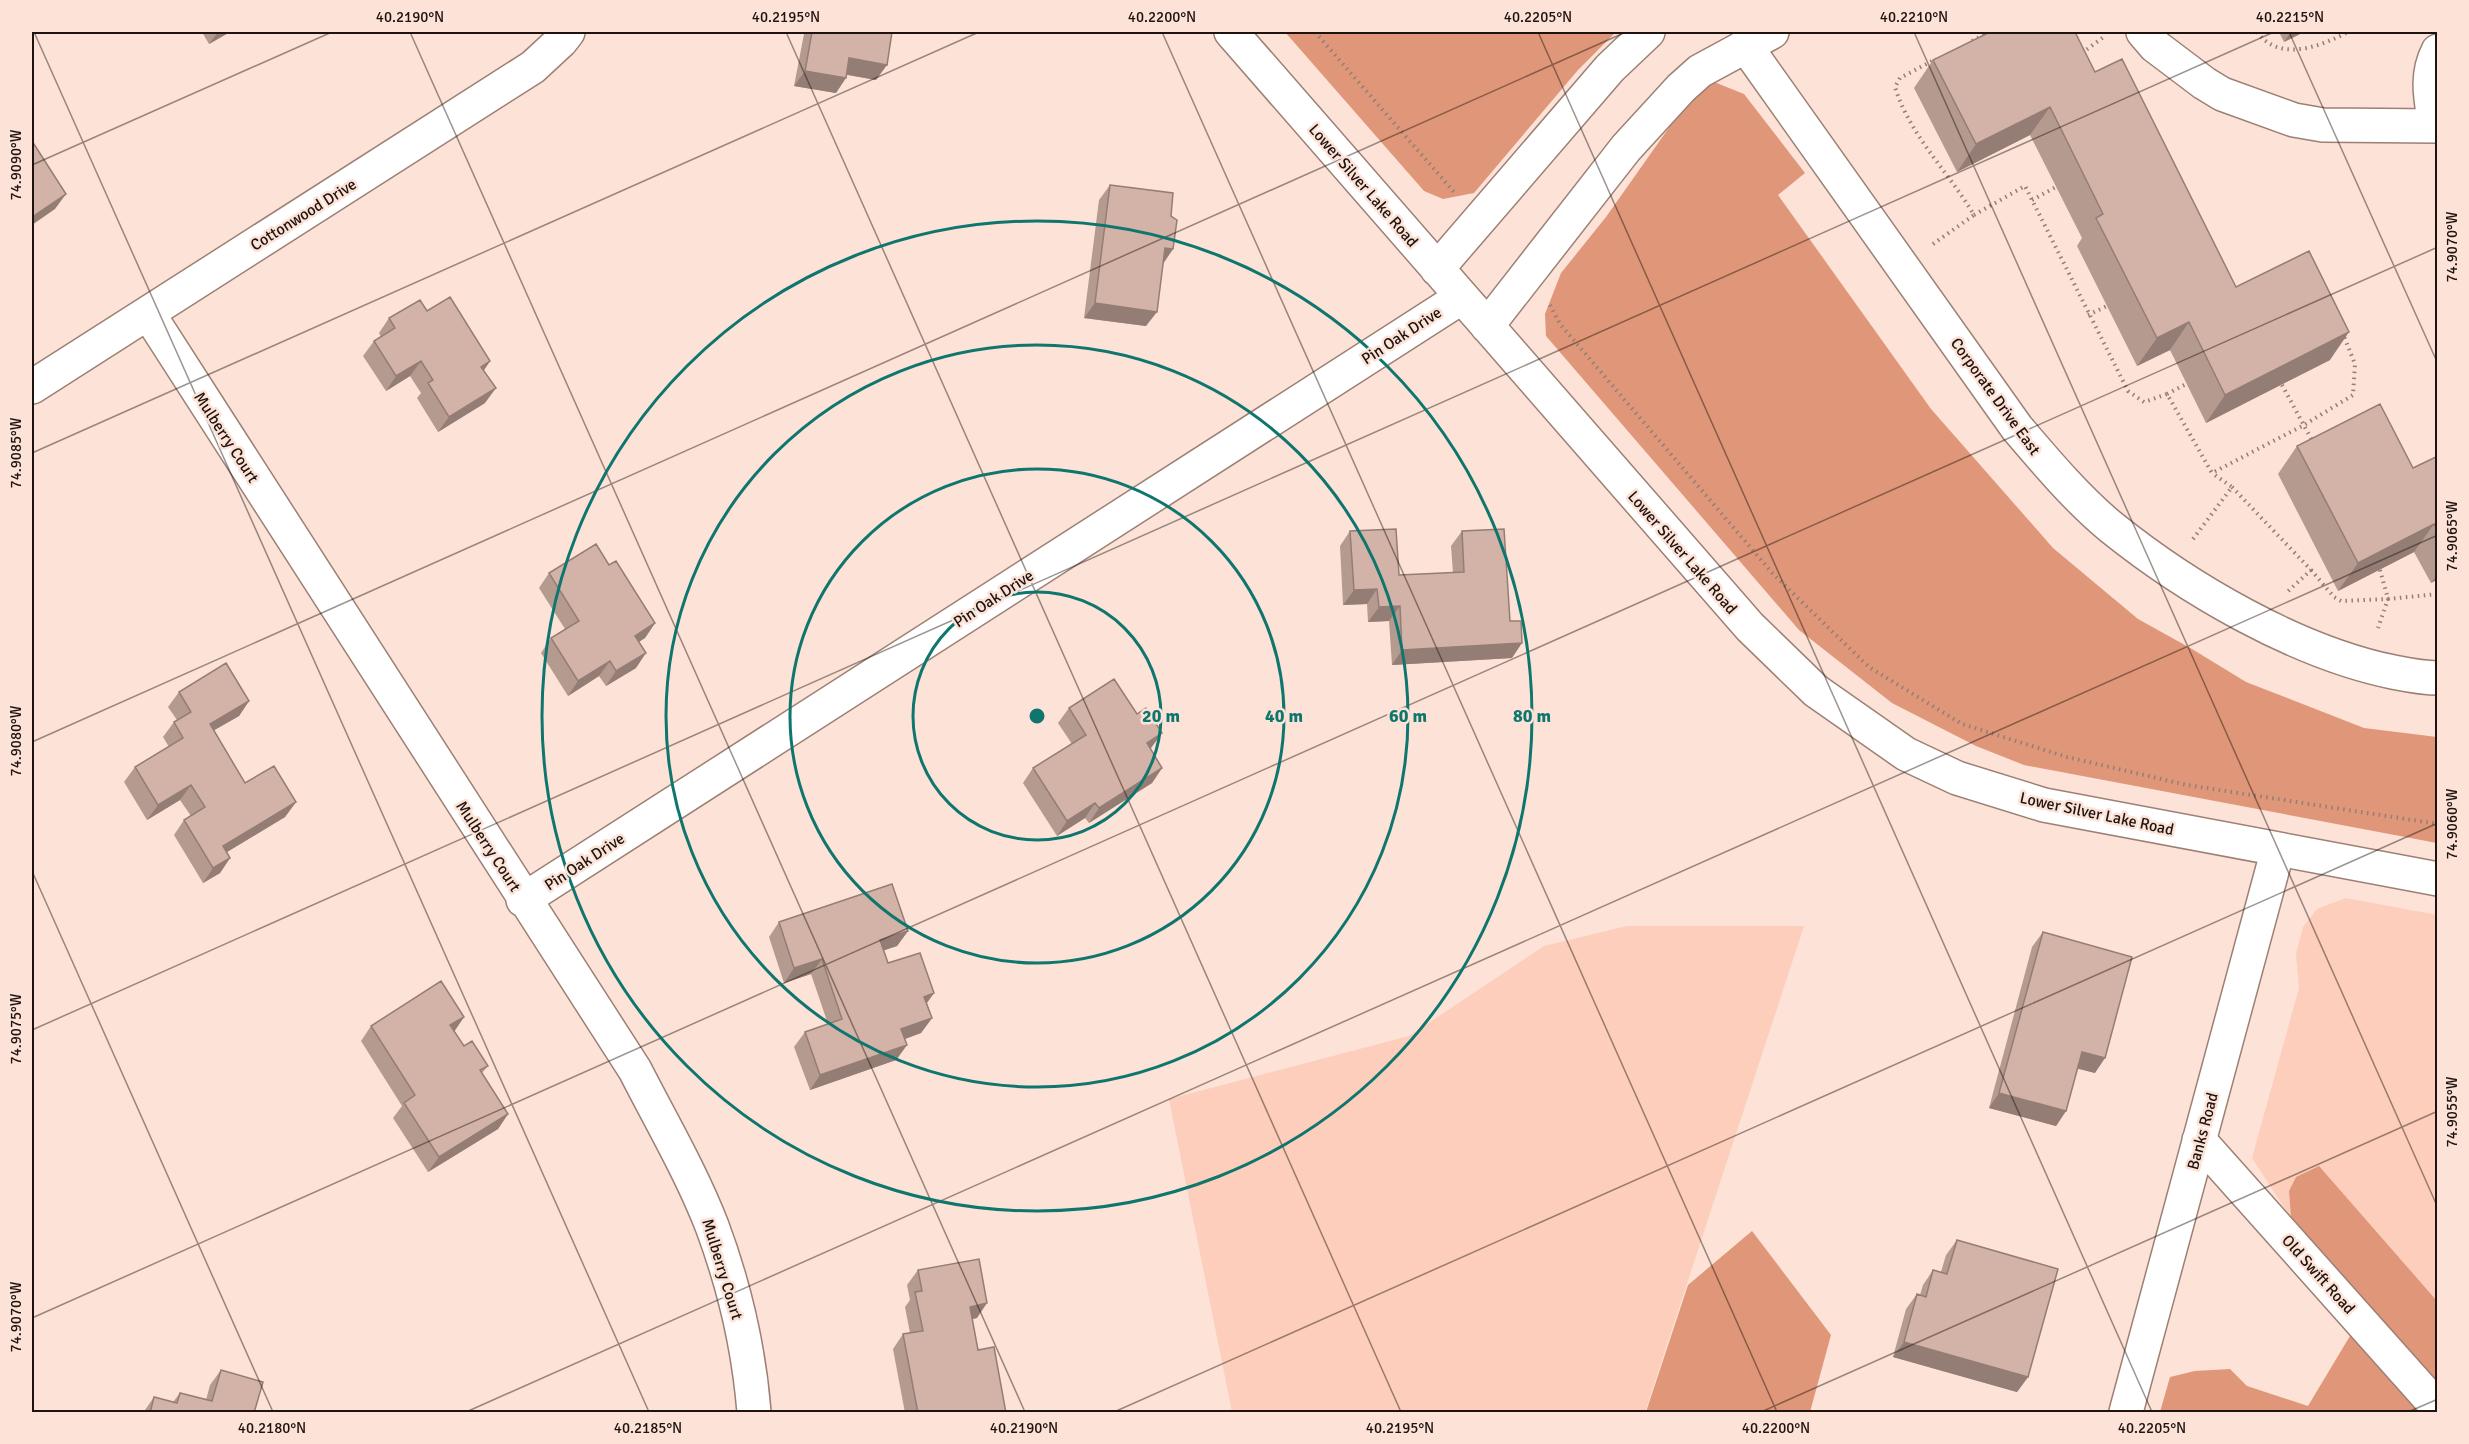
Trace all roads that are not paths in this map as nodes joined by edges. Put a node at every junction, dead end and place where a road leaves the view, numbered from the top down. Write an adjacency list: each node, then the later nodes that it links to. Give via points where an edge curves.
1 (568, 32): 10 (street, Cottonwood Drive, via 533,68)
2 (1231, 32): 8 (street, Lower Silver Lake Road)
3 (1648, 32): 8 (street, via 1610,68)
4 (2143, 32): 7 (street, via 2155,46 2222,94 2294,120 2323,125)
5 (1759, 38): 11 (street, via 1700,71 1681,88 1626,148); 13 (street, Corporate Drive East, via 1902,266 2017,428 2046,463 2109,525 2217,600 2306,644 2365,666)
6 (2438, 51): 7 (street, via 2428,84)
7 (2436, 126)
8 (1437, 268): 9 (street, Lower Silver Lake Road)
9 (1462, 297): 11 (street, Lower Silver Lake Road); 16 (street, Pin Oak Drive)
10 (148, 313): 12 (street, Cottonwood Drive); 16 (street, Mulberry Court)
11 (1487, 326): 14 (street, Lower Silver Lake Road, via 1750,627 1816,691 1906,754 1957,778 2044,805)
12 (32, 387)
13 (2438, 678)
14 (2278, 849): 15 (street, Lower Silver Lake Road); 17 (street, Banks Road)
15 (2438, 879)
16 (523, 900): 19 (street, Mulberry Court, via 635,1070 698,1193 736,1303)
17 (2199, 1140): 18 (street, Old Swift Road); 20 (street, Banks Road)
18 (2438, 1408)
19 (754, 1413)
20 (2126, 1413)

